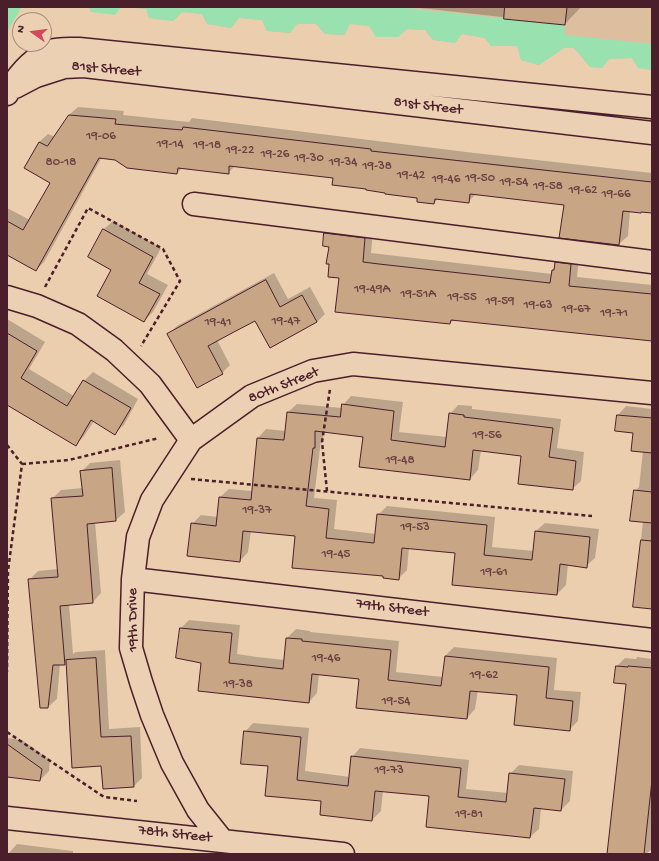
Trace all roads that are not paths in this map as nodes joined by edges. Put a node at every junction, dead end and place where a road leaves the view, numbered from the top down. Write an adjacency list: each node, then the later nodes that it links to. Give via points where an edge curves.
1 (8, 91): 2 (street, 81st Street, via 37,58 52,51 79,49); 3 (street, 81st Street, via 53,70 84,66)
2 (652, 107)
3 (652, 134)
4 (194, 204): 5 (street)
5 (652, 262)
6 (7, 297): 8 (street, via 37,306 78,324 114,350 150,384)
7 (652, 393): 8 (street, 80th Street, via 353,364 313,372 252,396)
8 (191, 440): 9 (street, 19th Drive, via 152,500 138,537)
9 (133, 579): 10 (street, 79th Street); 12 (street, 19th Drive, via 131,648 152,715 172,763 198,810)
10 (652, 640)
11 (7, 818): 12 (street, 78th Street)
12 (222, 840): 13 (street, 78th Street)
13 (343, 854)

